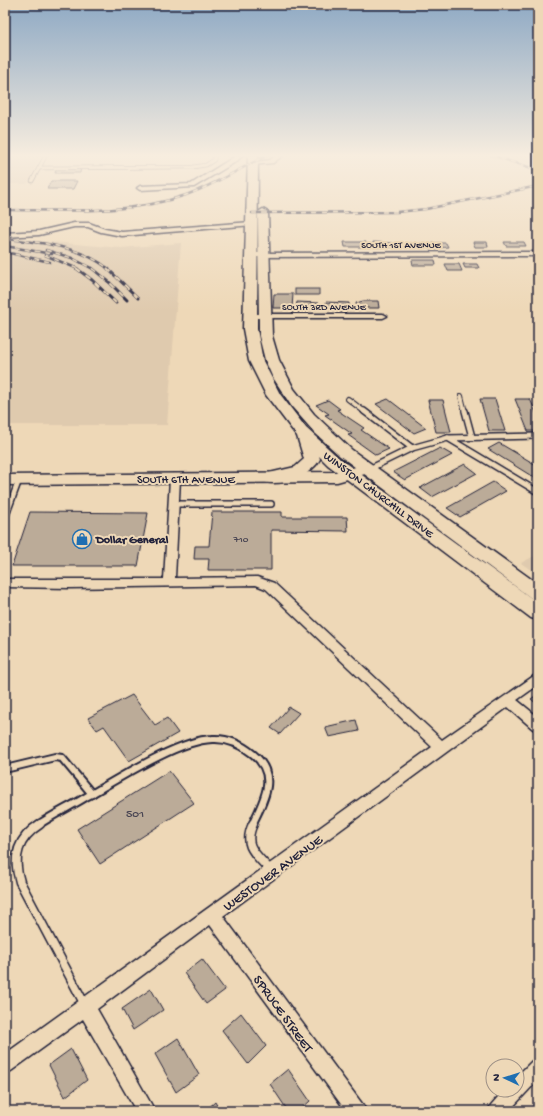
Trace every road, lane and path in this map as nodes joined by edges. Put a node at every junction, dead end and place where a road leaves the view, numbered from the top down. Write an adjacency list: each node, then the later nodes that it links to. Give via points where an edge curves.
1 (252, 207): 3 (highway, WINSTON CHURCHILL DRIVE)
2 (256, 207): 6 (highway, WINSTON CHURCHILL DRIVE)
3 (251, 224): 4 (street, via 122,234 74,225 33,234); 6 (highway, WINSTON CHURCHILL DRIVE)
4 (5, 234)
5 (538, 254): 6 (street, SOUTH 1ST AVENUE)
6 (258, 255): 7 (highway, WINSTON CHURCHILL DRIVE)
7 (257, 316): 8 (street, SOUTH 3RD AVENUE); 11 (highway, WINSTON CHURCHILL DRIVE, via 252,344 264,377 286,413); 16 (highway, WINSTON CHURCHILL DRIVE, via 287,388 307,416)
8 (383, 316)
9 (461, 396): 13 (lane)
10 (348, 399): 15 (lane)
11 (301, 431): 17 (highway, WINSTON CHURCHILL DRIVE); 18 (highway, via 311,453 311,462 302,470)
12 (538, 436): 13 (lane)
13 (472, 437): 14 (lane)
14 (448, 438): 15 (lane); 21 (lane)
15 (412, 448): 16 (lane)
16 (367, 469): 17 (main road, SOUTH 6TH AVENUE); 27 (highway, WINSTON CHURCHILL DRIVE)
17 (350, 475): 18 (main road, SOUTH 6TH AVENUE); 28 (highway, WINSTON CHURCHILL DRIVE)
18 (271, 478): 19 (main road, SOUTH 6TH AVENUE)
19 (175, 479): 20 (main road, SOUTH 6TH AVENUE); 22 (street)
20 (12, 480): 24 (lane)
21 (538, 492)
22 (174, 504): 23 (lane); 25 (street)
23 (271, 504)
24 (5, 518)
25 (169, 582): 26 (street); 32 (street, via 256,581 270,586)
26 (5, 583)
27 (538, 593)
28 (538, 613)
29 (538, 678): 30 (street, WESTOVER AVENUE)
30 (508, 700): 31 (street); 32 (street, WESTOVER AVENUE)
31 (538, 725)
32 (442, 748): 35 (street, WESTOVER AVENUE)
33 (5, 768): 34 (lane, via 55,757 62,758)
34 (92, 794): 35 (lane, via 185,744 214,738 231,740 245,747 266,768 267,790 247,840 250,848); 37 (lane, via 30,831 18,847 15,862 20,882)
35 (271, 871): 36 (street, WESTOVER AVENUE)
36 (212, 915): 37 (street, WESTOVER AVENUE); 43 (street, SPRUCE STREET)
37 (86, 1007): 38 (street, WESTOVER AVENUE); 42 (street)
38 (5, 1065)
39 (538, 1067): 40 (street)
40 (525, 1081)
41 (509, 1098): 44 (street)
42 (146, 1111)
43 (357, 1111)
44 (497, 1111)

